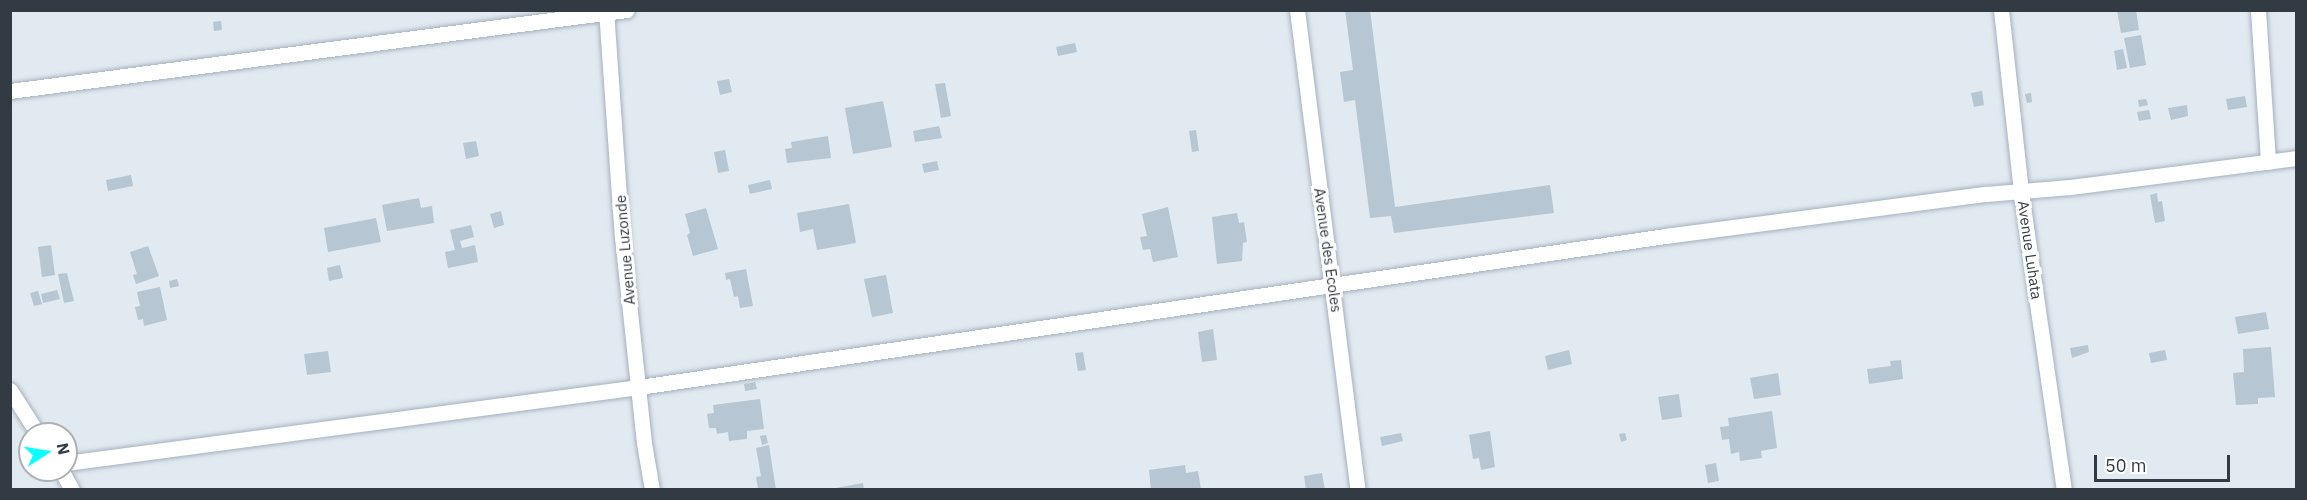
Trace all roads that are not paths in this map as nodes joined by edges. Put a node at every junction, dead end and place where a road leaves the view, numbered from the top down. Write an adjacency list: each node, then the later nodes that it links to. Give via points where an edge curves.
1 (627, 10): 5 (street)
2 (1297, 10): 10 (street, Avenue des Ecoles)
3 (2001, 10): 9 (street, Avenue Luhata)
4 (2258, 10): 8 (street)
5 (606, 12): 6 (street); 11 (street, Avenue Luzonde, via 622,237)
6 (10, 91)
7 (2296, 158): 8 (street)
8 (2268, 162): 9 (street)
9 (2022, 192): 10 (street, via 1677,235); 17 (street, Avenue Luhata)
10 (1334, 286): 11 (street); 16 (street, Avenue des Ecoles)
11 (639, 387): 14 (street); 15 (street, Avenue Luzonde)
12 (10, 390): 13 (street)
13 (30, 422)
14 (78, 461)
15 (652, 489)
16 (1358, 489)
17 (2064, 489)

